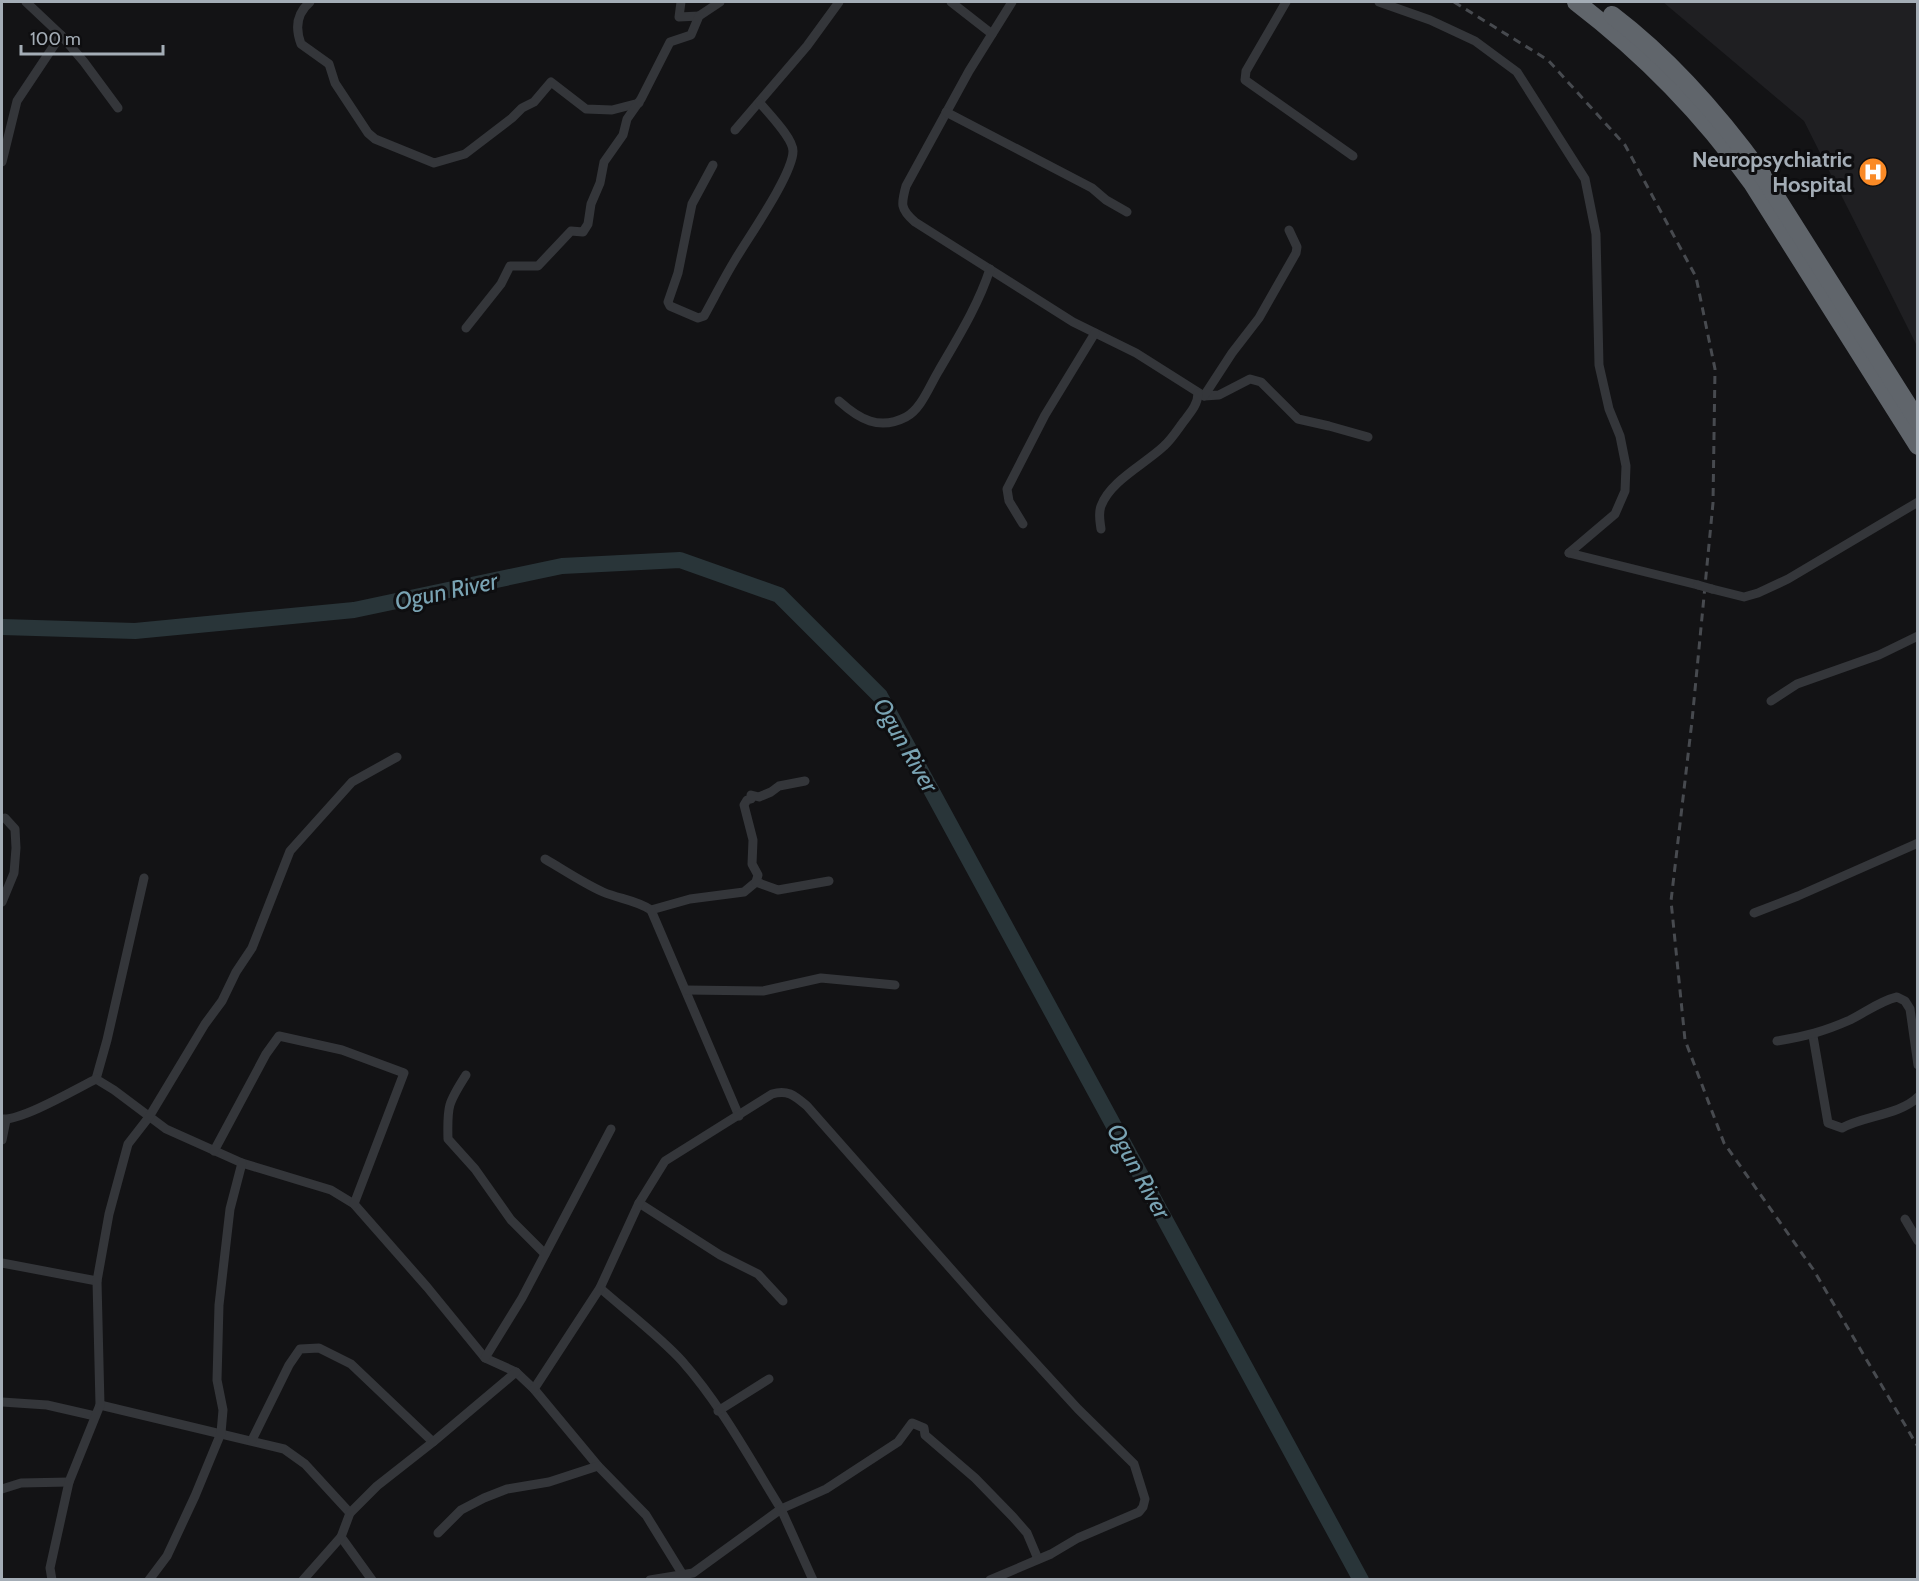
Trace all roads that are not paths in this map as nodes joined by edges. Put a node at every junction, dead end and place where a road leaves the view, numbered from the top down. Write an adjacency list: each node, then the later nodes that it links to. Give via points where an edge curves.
1 (26, 2): 14 (street)
2 (310, 2): 16 (street, via 300,13 297,27 301,44 329,64 335,83 362,126 375,139 434,163 465,154 534,102 551,82 586,110)
3 (681, 2): 12 (street, via 679,17)
4 (720, 2): 12 (street)
5 (839, 2): 15 (street)
6 (951, 2): 13 (street)
7 (1012, 2): 13 (street)
8 (1286, 2): 20 (street, via 1246,71 1245,80)
9 (1379, 2): 33 (street, bridge, via 1475,41 1517,72 1585,179 1596,234 1599,365 1620,436 1626,466 1625,492 1615,514 1569,553 1744,597 1788,579)
10 (1576, 2): 32 (highway, via 1663,76 1731,153)
11 (1595, 2): 30 (highway, via 1665,59 1744,149)
12 (699, 16): 16 (street, via 691,35 670,42)
13 (992, 34): 18 (street)
14 (61, 35): 17 (street); 21 (street, via 17,101)
15 (760, 103): 19 (street); 22 (street, via 791,141 791,163 704,316 698,318 668,302 693,204)
16 (639, 104): 26 (street, via 604,162 583,232 571,231 538,266 510,266 501,284)
17 (118, 108)
18 (946, 112): 23 (street, via 1092,188); 25 (street, via 906,186 901,202 904,213)
19 (735, 130)
20 (1353, 156)
21 (2, 162)
22 (713, 165)
23 (1127, 212)
24 (1289, 230): 28 (street, via 1296,253 1259,318)
25 (990, 269): 27 (street); 29 (street, via 947,359 908,416 880,423 865,421)
26 (466, 328)
27 (1095, 333): 28 (street, via 1136,353); 34 (street, via 1045,415 1007,489 1009,501)
28 (1201, 394): 31 (street, via 1219,396 1254,379 1298,419); 35 (street, via 1165,445 1107,495 1099,516)
29 (839, 401)
30 (1917, 421)
31 (1368, 436)
32 (1917, 446)
33 (1917, 502)
34 (1023, 525)
35 (1101, 529)
36 (1917, 636): 37 (street, via 1879,655 1797,684)
37 (1771, 700)
38 (397, 757): 58 (street, via 352,782 290,851 252,948)
39 (806, 781): 45 (street, via 780,786 759,797 751,795 744,805 753,840)
40 (5, 818): 46 (street, via 15,829 16,848 14,873)
41 (1917, 843): 48 (street)
42 (545, 859): 47 (street, via 599,890 638,901)
43 (144, 878): 55 (street)
44 (830, 881): 45 (street, via 778,890)
45 (756, 882): 47 (street, via 744,892 690,899)
46 (2, 902)
47 (651, 910): 50 (street)
48 (1754, 913)
49 (895, 985): 50 (street, via 821,978 763,990)
50 (686, 990): 57 (street)
51 (1813, 1035): 52 (street); 53 (street, via 1897,997 1910,1009); 56 (street, via 1828,1123 1842,1128 1894,1110)
52 (1777, 1041)
53 (1917, 1065)
54 (466, 1075): 68 (street, via 447,1110 448,1139 511,1220)
55 (96, 1079): 58 (street); 59 (street)
56 (1917, 1097)
57 (738, 1116): 64 (street, via 665,1161); 91 (street, via 781,1091 789,1092 807,1106 996,1320 1134,1464 1145,1499 1139,1512)
58 (149, 1117): 62 (street); 70 (street, via 128,1144 109,1214)
59 (4, 1120): 61 (street)
60 (611, 1129): 68 (street)
61 (2, 1140)
62 (214, 1151): 63 (street); 65 (street, via 279,1036 342,1050 404,1073)
63 (242, 1163): 65 (street, via 331,1190); 81 (street, via 230,1209 219,1305)
64 (639, 1203): 71 (street); 72 (street, via 720,1255 758,1274)
65 (354, 1204): 73 (street)
66 (1905, 1220): 67 (street)
67 (1917, 1241)
68 (545, 1254): 73 (street)
69 (2, 1263): 70 (street)
70 (97, 1281): 78 (street)
71 (600, 1288): 76 (street); 79 (street, via 680,1360)
72 (783, 1301)
73 (485, 1358): 74 (street)
74 (516, 1372): 76 (street); 83 (street)
75 (769, 1379): 79 (street)
76 (534, 1389): 84 (street)
77 (2, 1402): 80 (street, via 47,1405)
78 (100, 1405): 80 (street); 81 (street)
79 (718, 1411): 87 (street)
80 (95, 1416): 85 (street)
81 (221, 1433): 82 (street); 95 (street, via 167,1556)
82 (252, 1440): 83 (street, via 300,1349 319,1348 351,1364); 88 (street, via 284,1449 305,1464)
83 (433, 1442): 88 (street)
84 (598, 1466): 89 (street, via 484,1498 461,1510); 92 (street, via 646,1515)
85 (69, 1482): 86 (street, via 21,1483); 94 (street, via 50,1568)
86 (2, 1489)
87 (781, 1509): 91 (street, via 826,1489 898,1442 912,1423 924,1428 925,1434 1013,1517 1027,1533); 93 (street); 99 (street)
88 (350, 1513): 90 (street)
89 (438, 1533)
90 (341, 1537): 96 (street); 97 (street)
91 (1038, 1559): 100 (street)
92 (683, 1575): 93 (street); 98 (street)
93 (694, 1576)
94 (52, 1580)
95 (150, 1580)
96 (303, 1580)
97 (372, 1580)
98 (650, 1580)
99 (813, 1580)
100 (990, 1580)

